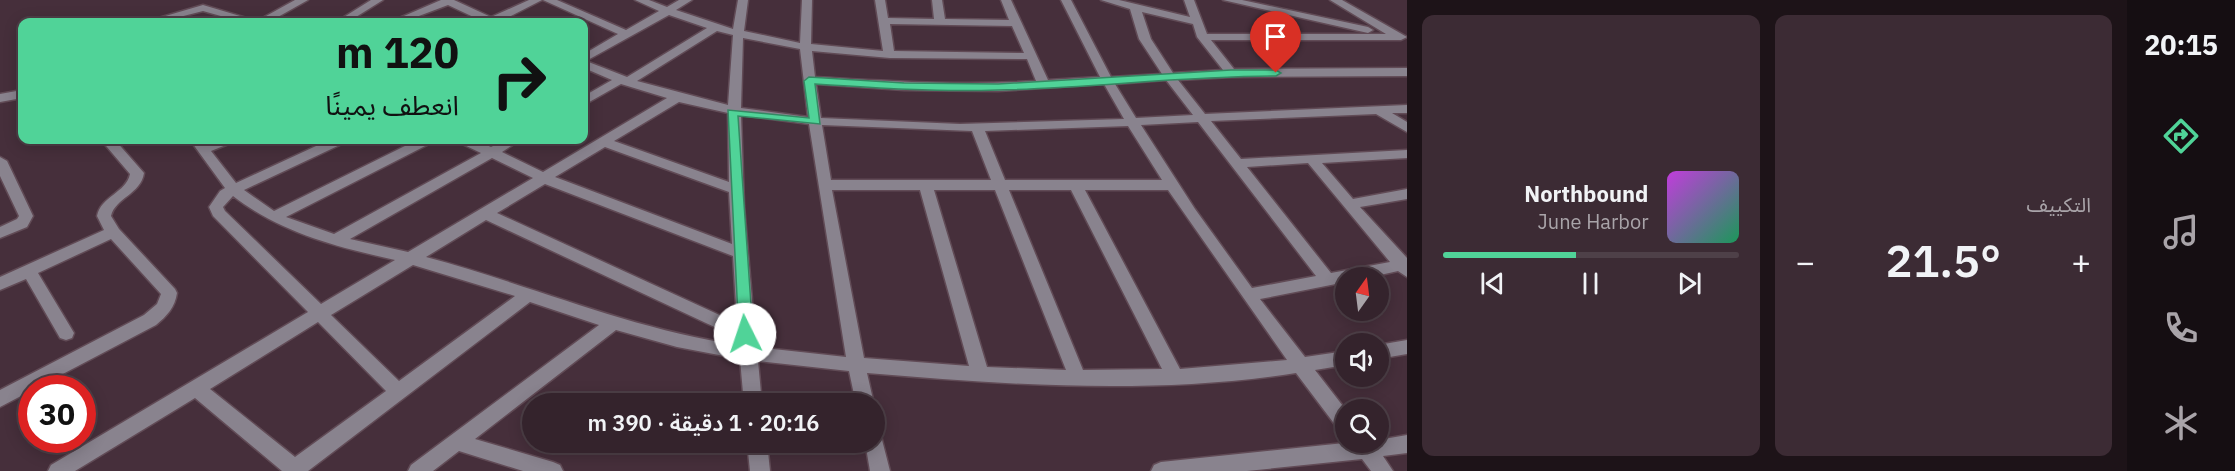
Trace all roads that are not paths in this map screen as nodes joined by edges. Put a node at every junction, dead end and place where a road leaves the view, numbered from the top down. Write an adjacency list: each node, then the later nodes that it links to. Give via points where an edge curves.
1 (303, 0): 22 (street)
2 (378, 0): 23 (street)
3 (537, 0): 26 (street)
4 (548, 0): 33 (street)
5 (640, 0): 19 (street)
6 (687, 0): 19 (street)
7 (743, 0): 32 (street)
8 (807, 0): 36 (street)
9 (880, 0): 27 (street)
10 (937, 0): 29 (street)
11 (1004, 0): 30 (street)
12 (1066, 0): 46 (street)
13 (1106, 0): 18 (street)
14 (1189, 0): 28 (street)
15 (1228, 0): 34 (street)
16 (1335, 0): 34 (street)
17 (447, 1): 24 (street); 25 (street)
18 (1135, 7): 28 (street); 44 (street, via 1145,39)
19 (668, 11): 31 (street); 33 (street)
20 (165, 18): 21 (street, via 202,8)
21 (238, 18)
22 (269, 18)
23 (348, 18)
24 (405, 18)
25 (483, 18)
26 (500, 18)
27 (884, 21): 29 (street); 37 (street)
28 (1196, 21): 35 (street)
29 (939, 23): 30 (street)
30 (1015, 23): 39 (street)
31 (715, 27): 32 (street); 47 (street)
32 (737, 33): 36 (street); 56 (street)
33 (626, 34): 38 (street)
34 (1402, 36): 35 (street)
35 (1203, 37): 43 (street)
36 (806, 47): 37 (street); 45 (street)
37 (890, 53): 39 (street)
38 (588, 56)
39 (1030, 56): 49 (street)
40 (588, 66): 47 (street)
41 (1388, 72): 42 (street); 43 (street); 48 (street)
42 (1407, 72)
43 (1231, 73): 44 (street)
44 (1169, 76): 46 (street); 57 (street)
45 (809, 81): 49 (street, via 951,88); 58 (street)
46 (1107, 81): 49 (street); 59 (street)
47 (623, 82): 52 (street); 53 (street)
48 (1407, 85)
49 (1044, 86)
50 (18, 95): 51 (street)
51 (0, 98)
52 (588, 98)
53 (675, 99): 56 (street); 62 (street)
54 (1377, 109): 55 (street); 57 (street); 61 (street)
55 (1407, 109)
56 (732, 112): 58 (street); 82 (street)
57 (1201, 117): 59 (street); 73 (street)
58 (816, 122): 60 (street); 76 (street)
59 (1132, 123): 60 (street); 80 (street)
60 (977, 128): 78 (street)
61 (1407, 129)
62 (604, 142): 74 (street); 82 (street)
63 (112, 144): 87 (street, via 138,177 133,186 106,207 104,216)
64 (331, 144): 81 (street)
65 (418, 144): 86 (street)
66 (474, 144): 69 (street)
67 (507, 144): 69 (street)
68 (200, 145): 81 (street)
69 (492, 152): 74 (street); 89 (street)
70 (1407, 154): 71 (street)
71 (1311, 159): 73 (street); 84 (street)
72 (0, 161): 75 (street)
73 (1237, 163): 94 (street)
74 (544, 178): 85 (street); 90 (street)
75 (4, 179): 88 (street, via 26,216)
76 (825, 185): 77 (street); 106 (street)
77 (926, 185): 78 (street); 108 (street)
78 (1000, 185): 79 (street); 110 (street)
79 (1076, 185): 80 (street); 109 (street)
80 (1171, 185): 97 (street)
81 (235, 190): 86 (street); 98 (street, via 218,201 218,213)
82 (736, 190): 90 (street)
83 (1407, 194): 84 (street)
84 (1350, 204): 92 (street)
85 (485, 213): 91 (street); 101 (street)
86 (274, 217): 89 (street)
87 (113, 232): 93 (street); 115 (street, via 169,293 165,306 150,320)
88 (0, 233)
89 (336, 240): 91 (street)
90 (740, 253): 101 (street)
91 (410, 258): 96 (street); 98 (street)
92 (1405, 267): 94 (street)
93 (28, 271): 95 (street); 100 (street)
94 (1329, 280): 97 (street)
95 (0, 284)
96 (529, 294): 99 (street); 112 (street)
97 (1248, 295): 107 (street)
98 (319, 313): 111 (street); 112 (street)
99 (612, 323): 104 (street, via 678,341); 117 (street)
100 (66, 333)
101 (745, 334): 104 (street)
102 (1407, 346): 103 (street)
103 (1389, 350)
104 (747, 352): 106 (street); 113 (street)
105 (1335, 360): 107 (street)
106 (856, 364): 108 (street); 114 (street)
107 (1300, 366): 109 (street); 116 (street)
108 (980, 375): 110 (street)
109 (1175, 377): 110 (street)
110 (1078, 379)
111 (196, 388): 124 (street); 125 (street)
112 (397, 390): 125 (street)
113 (752, 393)
114 (863, 393)
115 (0, 399)
116 (1335, 410)
117 (456, 442): 127 (street); 128 (street)
118 (1407, 444): 119 (street)
119 (1389, 445)
120 (1335, 449): 131 (street)
121 (758, 453): 129 (street)
122 (876, 453): 130 (street)
123 (1369, 453): 132 (street)
124 (81, 466): 126 (street)
125 (295, 470)
126 (58, 471)
127 (418, 471)
128 (553, 471)
129 (760, 471)
130 (880, 471)
131 (1161, 471)
132 (1383, 471)

